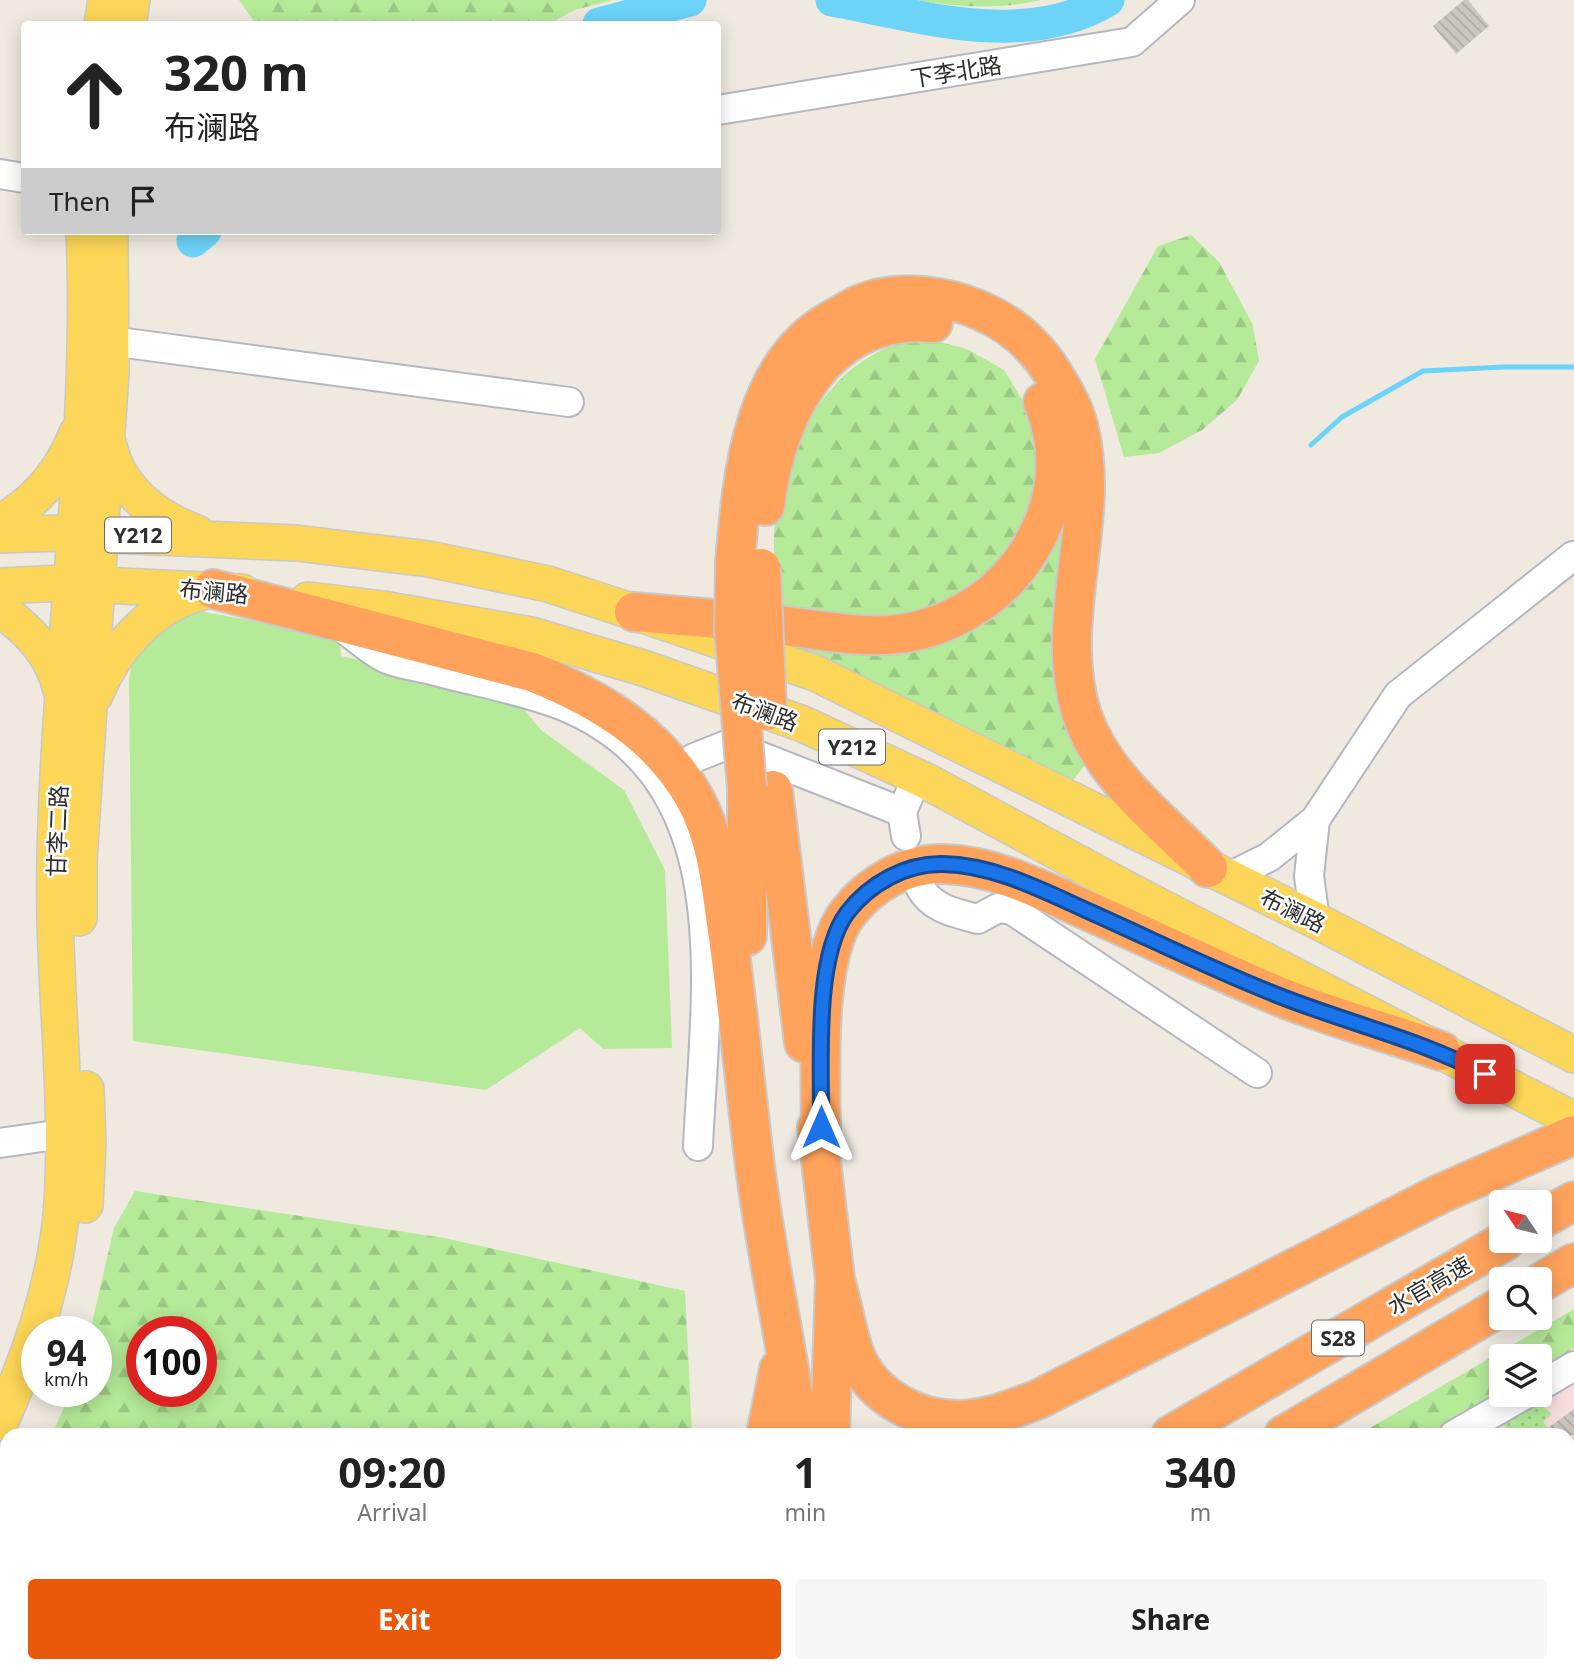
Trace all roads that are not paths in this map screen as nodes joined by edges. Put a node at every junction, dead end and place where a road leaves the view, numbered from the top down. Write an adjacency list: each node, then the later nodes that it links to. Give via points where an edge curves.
1 (106, 0): 4 (main road)
2 (132, 0): 5 (main road)
3 (1180, 0): 6 (street, 下李北路, via 1132,42)
4 (102, 21)
5 (128, 21)
6 (721, 110)
7 (0, 174): 8 (street)
8 (21, 178)
9 (84, 235): 13 (main road, 甘李二路)
10 (110, 235): 11 (main road, 甘李二路)
11 (111, 341): 12 (street); 13 (main road, 甘李二路)
12 (569, 402)
13 (95, 428): 14 (main road, via 71,450 35,498); 15 (main road, 甘李二路); 17 (main road, via 124,483 138,498 183,528)
14 (0, 523)
15 (88, 534): 16 (main road, 布澜路 / Y212); 17 (main road, 布澜路 / Y212); 20 (main road, 甘李二路)
16 (0, 535)
17 (213, 539): 24 (main road, 布澜路 / Y212, via 296,543 429,559 548,584)
18 (1573, 556): 31 (street, via 1398,695)
19 (748, 565): 24 (highway, via 769,470 784,424 807,381 836,350 878,327 915,321 948,324 987,342 1019,369 1044,403 1056,440 1056,472 1047,516 1028,556 998,591 961,615 921,632 873,636); 26 (highway, bridge); 30 (highway, bridge, via 734,630); 32 (highway, via 742,480 749,441 781,371 799,346 830,321 868,301 914,296 954,300 994,316 1037,349 1064,390 1078,423 1084,504 1072,670 1082,715 1100,755 1120,779)
20 (85, 584): 21 (main road, 布澜路 / Y212); 22 (main road, 布澜路 / Y212); 27 (main road, 甘李二路)
21 (0, 586)
22 (213, 589): 25 (highway); 27 (main road, via 185,596 159,611 135,632); 29 (main road, 布澜路 / Y212, via 383,609 531,635 803,724)
23 (0, 609): 27 (main road, via 44,649)
24 (634, 612): 26 (main road, 布澜路 / Y212)
25 (332, 621): 35 (highway, via 532,672 576,690 658,746 696,800 713,847); 43 (street, via 386,659 562,706 601,728 666,782 699,873 706,960)
26 (763, 656): 30 (highway, bridge); 32 (main road, 布澜路 / Y212, via 839,685)
27 (77, 706): 40 (main road, 甘李二路, via 55,858); 53 (main road, 甘李二路, via 88,1156 74,1282)
28 (694, 758): 29 (street, via 729,744 904,824)
29 (917, 777): 36 (main road, 布澜路 / Y212)
30 (760, 789): 35 (highway, via 749,865); 44 (highway)
31 (1315, 820): 32 (street, via 1269,858); 34 (street, via 1309,876)
32 (1218, 873): 34 (main road, 布澜路 / Y212)
33 (920, 887): 38 (street, via 931,903 978,919 998,908 1012,910)
34 (1315, 920): 37 (main road, 布澜路 / Y212)
35 (743, 1039): 51 (highway, via 754,1160)
36 (1441, 1051): 39 (main road, 布澜路 / Y212); 44 (highway, via 1279,996 1034,887 976,867 941,864 909,869 884,880 846,914 837,935 822,1003)
37 (1574, 1055)
38 (1257, 1073)
39 (1574, 1120)
40 (63, 1135): 42 (street); 58 (main road, 甘李二路, via 62,1205 52,1273 37,1327)
41 (1574, 1135): 50 (highway, via 1440,1194 1039,1399 970,1419 919,1413 888,1399 855,1354)
42 (0, 1143)
43 (698, 1146)
44 (821, 1152): 50 (highway)
45 (1574, 1201): 46 (highway)
46 (1552, 1213)
47 (1489, 1250): 63 (highway, 水官高速 / S28)
48 (1574, 1263): 49 (highway)
49 (1552, 1276)
50 (835, 1279): 62 (highway)
51 (779, 1301): 60 (highway, via 779,1379); 61 (highway)
52 (1489, 1314): 64 (highway, S28)
53 (64, 1316)
54 (1574, 1366): 55 (street)
55 (1552, 1379)
56 (33, 1407): 59 (main road)
57 (1503, 1407): 65 (street)
58 (0, 1423)
59 (24, 1428)
60 (768, 1428)
61 (798, 1428)
62 (830, 1428)
63 (1183, 1428)
64 (1296, 1428)
65 (1466, 1428)

